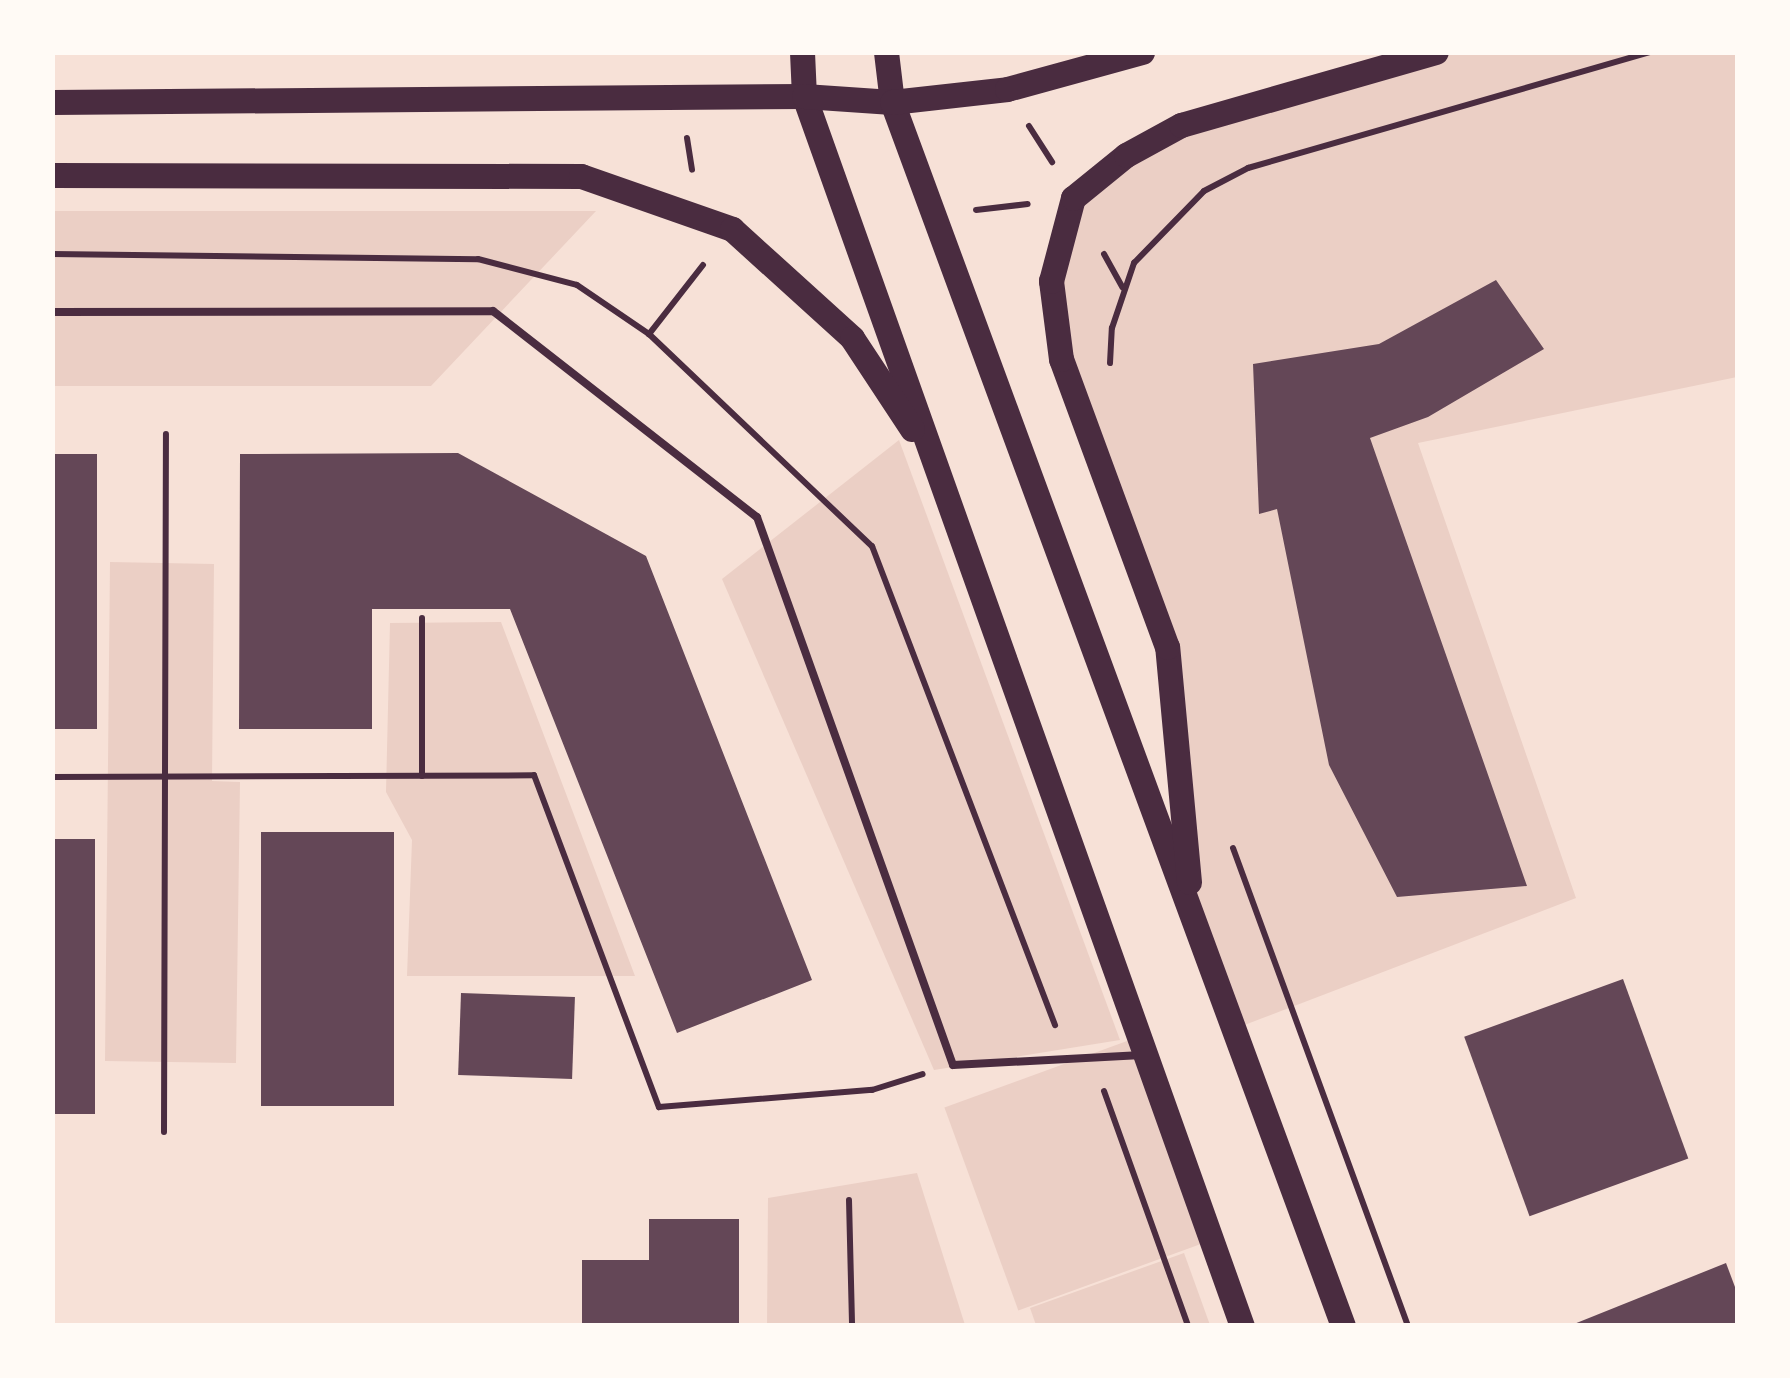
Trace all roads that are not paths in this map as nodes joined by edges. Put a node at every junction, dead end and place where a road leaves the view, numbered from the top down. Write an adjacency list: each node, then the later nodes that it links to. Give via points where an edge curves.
1 (802, 52): 5 (main road)
2 (886, 52): 7 (main road)
3 (1142, 52): 7 (main road, via 1007,89)
4 (1436, 52): 11 (main road, via 1181,125 1126,155 1074,198 1051,281 1061,359 1167,647)
5 (804, 96): 6 (main road); 7 (main road); 10 (main road)
6 (52, 102)
7 (892, 102): 11 (main road)
8 (52, 175): 10 (main road, via 581,176 732,229 852,338)
9 (52, 312): 12 (lane, via 493,311 756,517 953,1064)
10 (934, 462): 12 (main road)
11 (1192, 917): 14 (main road)
12 (1146, 1054): 13 (main road)
13 (1242, 1326)
14 (1343, 1326)

